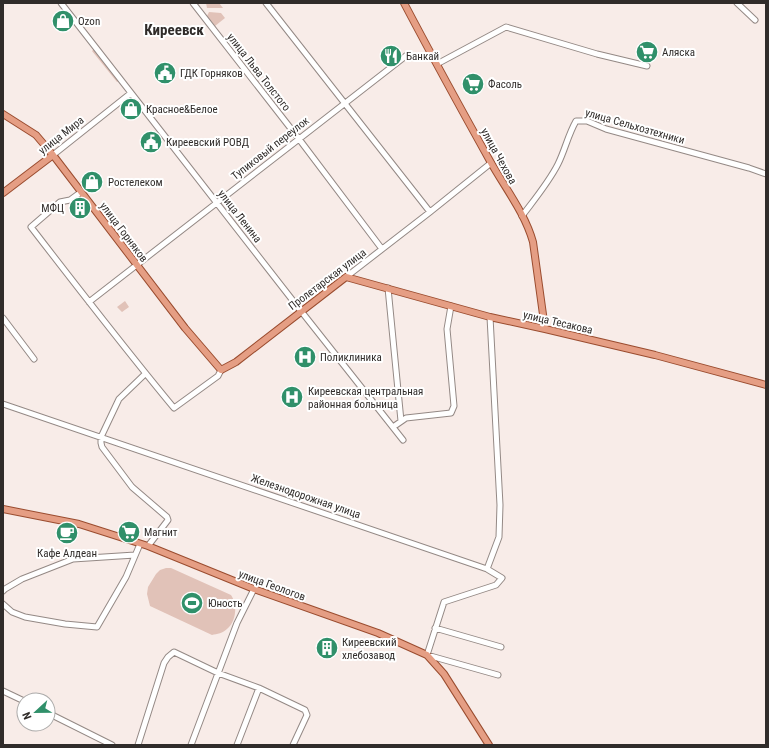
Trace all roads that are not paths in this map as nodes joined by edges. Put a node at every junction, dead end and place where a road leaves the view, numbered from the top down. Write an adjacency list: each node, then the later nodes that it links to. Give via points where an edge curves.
1 (61, 3): 11 (street, улица Ленина)
2 (193, 3): 14 (street, улица Льва Толстого)
3 (266, 3): 12 (street)
4 (404, 3): 9 (main road, улица Чехова)
5 (737, 3): 6 (street)
6 (744, 5): 7 (street)
7 (755, 20)
8 (407, 55): 12 (street, Тупиковый переулок)
9 (437, 64): 10 (street, via 506,27); 16 (main road, улица Чехова)
10 (647, 66)
11 (131, 93): 15 (street, улица Мира); 20 (street, улица Ленина)
12 (344, 104): 14 (street, Тупиковый переулок); 21 (street)
13 (3, 114): 15 (main road, улица Горняков, via 36,135)
14 (299, 139): 20 (street, Тупиковый переулок); 23 (street, улица Льва Толстого)
15 (53, 155): 18 (main road, улица Горняков); 19 (main road, улица Мира)
16 (491, 163): 21 (street, Пролетарская улица); 22 (main road, улица Чехова)
17 (766, 174): 22 (street, улица Сельхозтехники, via 606,129 587,121 576,121 558,165)
18 (81, 192): 24 (main road, улица Горняков); 27 (street, via 70,200 60,202 31,227)
19 (3, 193)
20 (217, 203): 24 (street, Тупиковый переулок); 29 (street, улица Ленина)
21 (430, 212): 23 (street, Пролетарская улица)
22 (522, 216): 32 (main road, улица Чехова, via 533,242)
23 (382, 249): 25 (street, Пролетарская улица)
24 (136, 265): 27 (street, Тупиковый переулок); 34 (main road, улица Горняков)
25 (346, 277): 26 (main road, улица Тесакова); 29 (main road, Пролетарская улица)
26 (388, 288): 28 (main road, улица Тесакова); 38 (street)
27 (89, 302): 35 (street)
28 (451, 306): 30 (main road, улица Тесакова); 38 (street, via 447,329 454,406 451,413 406,418)
29 (301, 311): 34 (main road, Пролетарская улица, via 236,362); 39 (street, улица Ленина)
30 (490, 317): 32 (main road, улица Тесакова); 46 (street, via 500,505 499,537)
31 (3, 318): 33 (street)
32 (545, 329): 36 (main road, улица Тесакова)
33 (34, 359)
34 (221, 370): 35 (street, Пролетарская улица, via 218,376 174,408)
35 (145, 374): 40 (street, via 119,399)
36 (766, 385)
37 (3, 404): 40 (street, Железнодорожная улица)
38 (401, 421): 39 (street)
39 (393, 427): 41 (street, улица Ленина)
40 (101, 438): 44 (street, via 102,447 132,487 167,517 168,520); 46 (street, Железнодорожная улица)
41 (403, 440)
42 (3, 509): 43 (main road, улица Геологов, via 79,524)
43 (140, 544): 44 (main road, улица Геологов); 45 (street)
44 (148, 546): 47 (main road, улица Геологов)
45 (135, 554): 48 (street, via 73,559 22,579); 49 (street, via 126,577 97,627 25,617 12,612)
46 (487, 569): 50 (street, Железнодорожная улица, via 502,578 496,585 444,602)
47 (254, 589): 52 (main road, улица Геологов, via 378,633); 53 (street, via 237,623)
48 (3, 592)
49 (3, 604)
50 (435, 628): 51 (street); 52 (street)
51 (501, 647)
52 (427, 655): 54 (street); 64 (main road, улица Геологов, via 444,674)
53 (218, 673): 55 (street); 60 (street, via 174,652 168,656); 61 (street)
54 (498, 675)
55 (259, 688): 62 (street); 63 (street, via 305,710 307,715)
56 (3, 691): 57 (street)
57 (16, 697)
58 (56, 717): 59 (street)
59 (112, 745)
60 (138, 745)
61 (191, 745)
62 (237, 745)
63 (293, 745)
64 (489, 745)

